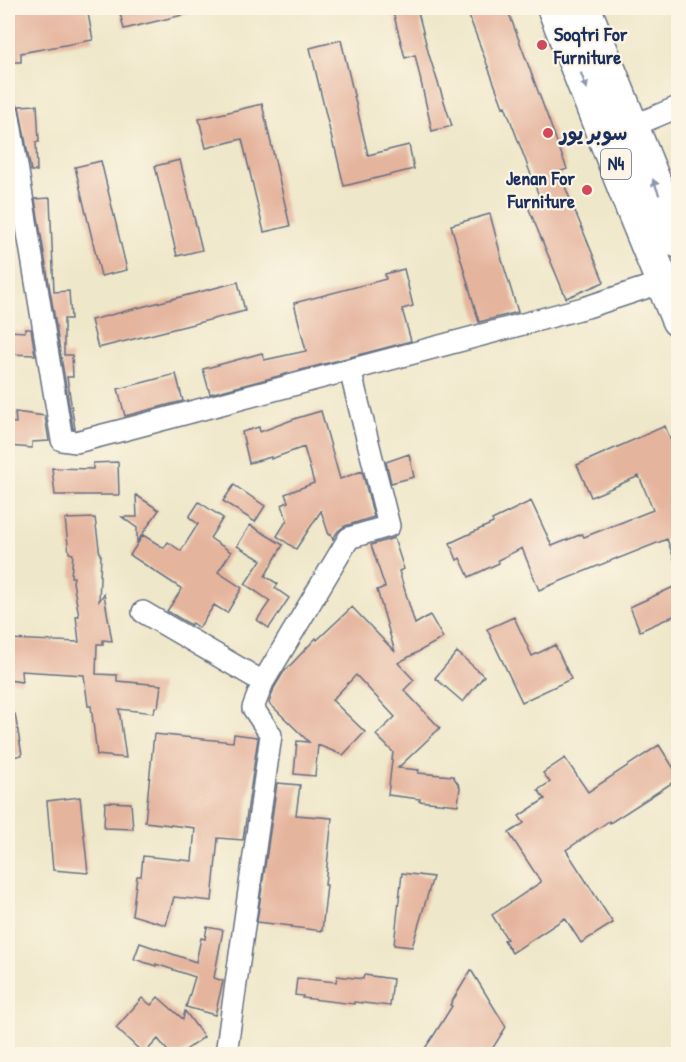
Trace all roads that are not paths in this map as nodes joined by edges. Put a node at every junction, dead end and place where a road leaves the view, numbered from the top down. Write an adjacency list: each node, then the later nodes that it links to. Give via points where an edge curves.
1 (554, 8): 5 (highway, N4, one-way to 5)
2 (584, 8): 5 (highway, N4)
3 (678, 107): 5 (street)
4 (8, 111): 9 (street, via 62,440 76,442)
5 (619, 132): 6 (highway, N4, one-way to 5); 7 (highway, N4)
6 (678, 241)
7 (663, 282): 8 (highway, N4); 9 (street, via 587,308)
8 (678, 320)
9 (350, 370): 11 (street, via 389,526 349,538)
10 (143, 612): 11 (street)
11 (263, 682): 12 (street, via 254,708 271,735)
12 (226, 1054)

